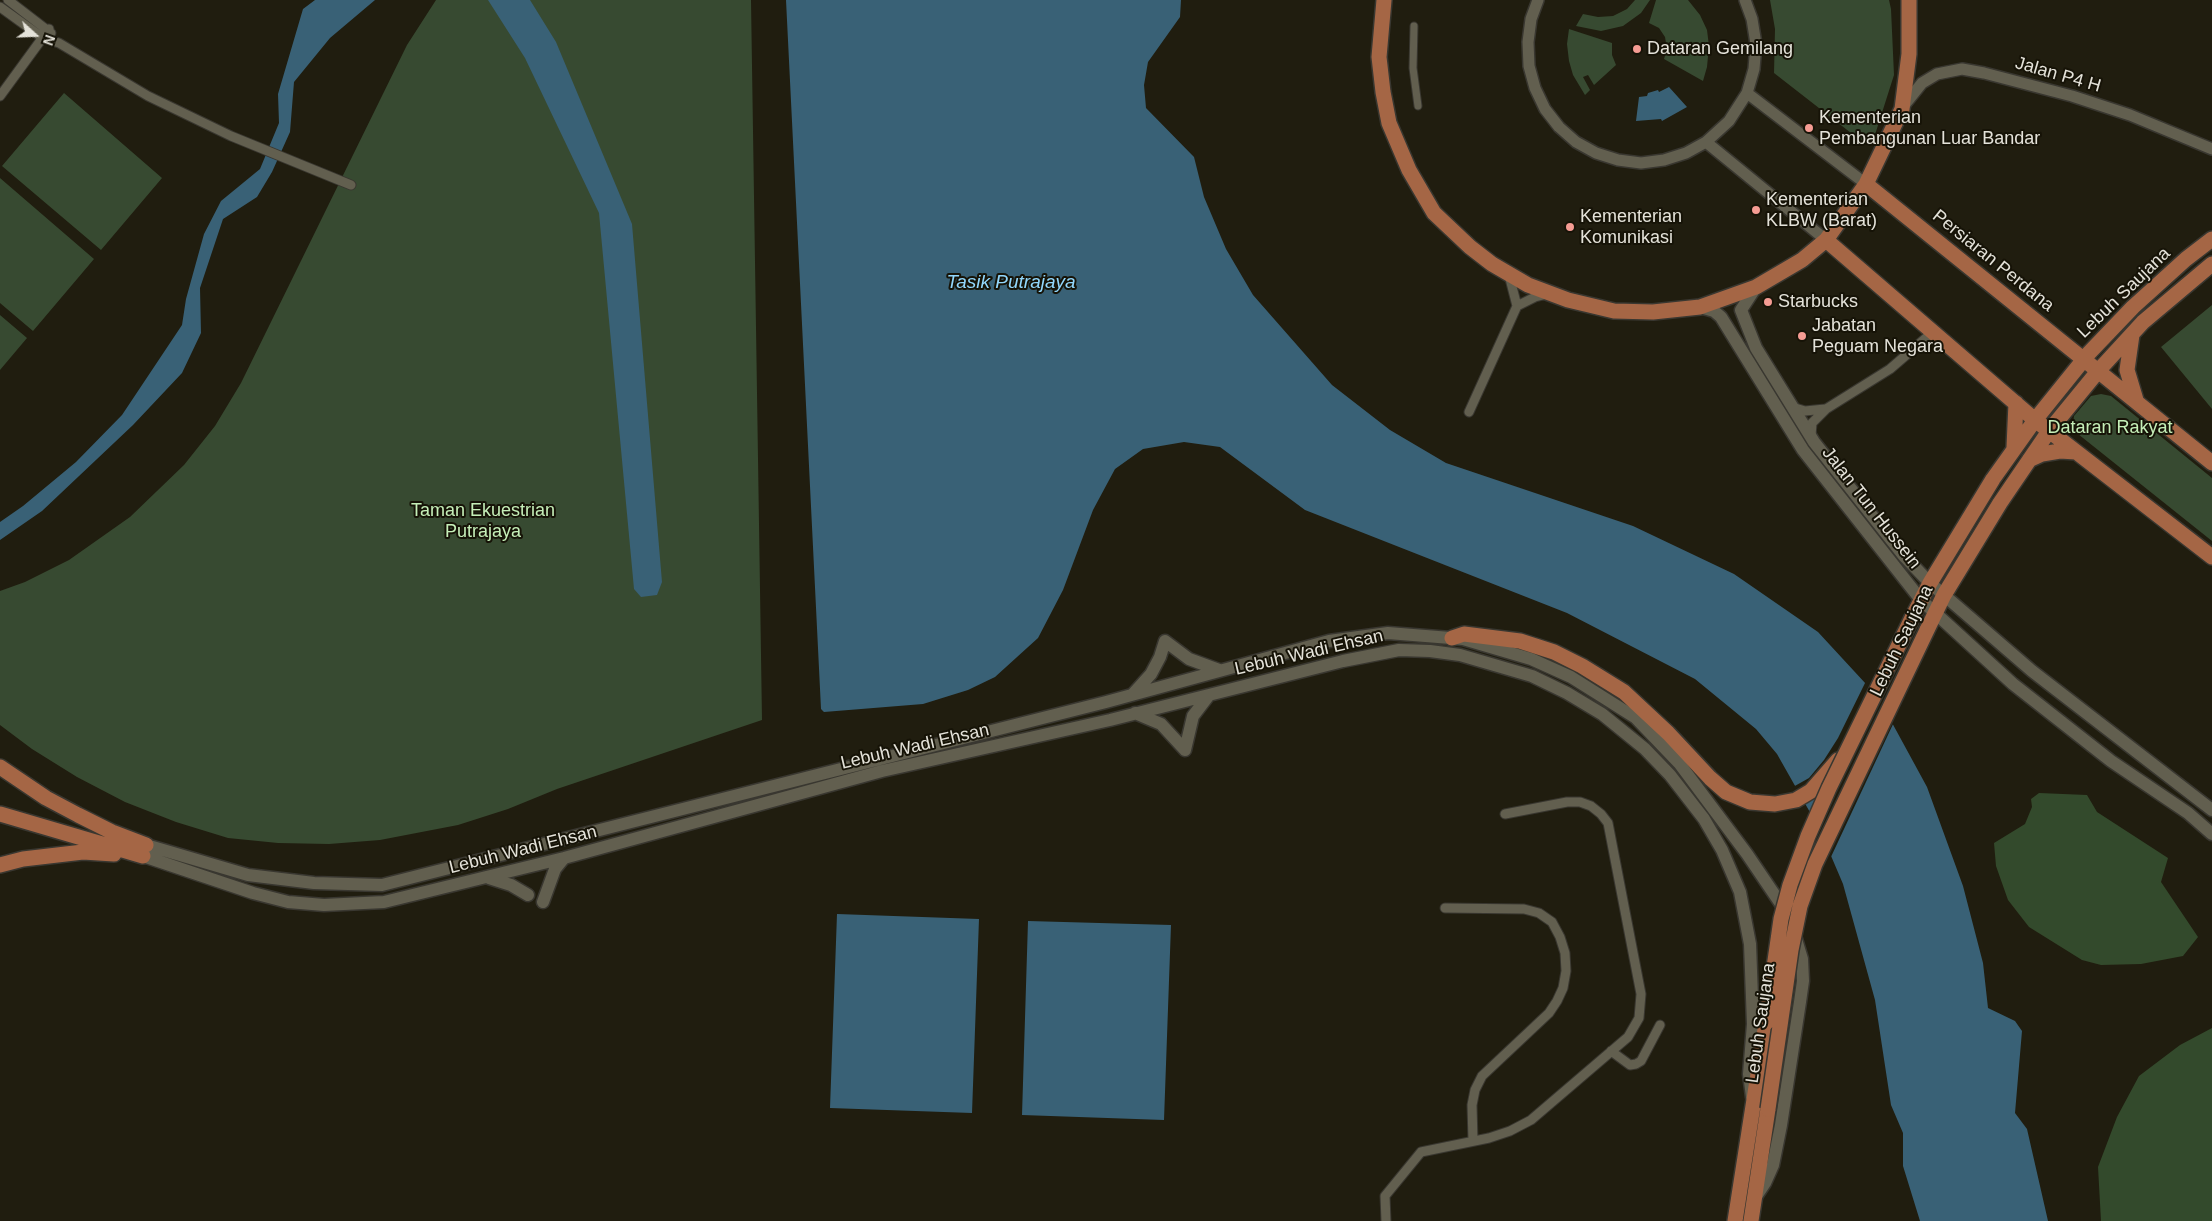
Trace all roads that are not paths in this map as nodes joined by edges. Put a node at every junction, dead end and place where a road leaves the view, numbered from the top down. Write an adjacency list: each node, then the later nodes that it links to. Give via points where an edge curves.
1 (8, 0): 8 (street)
2 (1384, 0): 22 (main road, via 1379,57 1383,92 1389,123 1409,170 1434,213 1470,247)
3 (1538, 0): 15 (street, via 1528,42 1534,88 1554,121 1576,142 1611,158 1641,163 1671,158)
4 (1745, 0): 11 (street, via 1756,44 1754,69)
5 (1909, 0): 14 (main road, via 1909,54)
6 (0, 8): 9 (street)
7 (1414, 26): 13 (street, via 1413,68)
8 (49, 29): 9 (street); 10 (street)
9 (43, 38): 10 (street); 12 (street)
10 (59, 43): 18 (street, via 148,96 231,136)
11 (1746, 93): 15 (street, via 1729,121); 17 (street, Persiaran Perdana)
12 (0, 96)
13 (1418, 106)
14 (1902, 109): 16 (street, Jalan P4 H, via 1922,83 1937,74 1962,69 2072,96 2130,115); 17 (main road)
15 (1706, 142): 20 (street)
16 (2212, 149)
17 (1866, 184): 20 (main road); 30 (main road, Persiaran Perdana)
18 (350, 185)
19 (2212, 239): 29 (main road, Lebuh Saujana, via 2133,307)
20 (1826, 240): 23 (main road, via 1802,260); 27 (main road)
21 (2212, 264): 28 (main road, Lebuh Saujana)
22 (1509, 274): 24 (main road); 25 (street)
23 (1756, 287): 26 (main road); 35 (main road, Jalan Tun Hussein, via 1741,310 1756,348)
24 (1549, 294): 25 (street); 26 (main road, via 1618,312 1653,312)
25 (1517, 306): 37 (street)
26 (1700, 306): 48 (main road, Jalan Tun Hussein, via 1721,317 1803,450)
27 (1933, 332): 34 (main road); 36 (street, via 1890,369)
28 (2132, 333): 32 (main road, Lebuh Saujana); 33 (main road, via 2127,370)
29 (2104, 337): 30 (main road); 31 (main road, Lebuh Saujana)
30 (2067, 344): 31 (main road, Persiaran Perdana)
31 (2085, 358): 32 (main road, Persiaran Perdana); 38 (main road, Lebuh Saujana)
32 (2098, 370): 33 (main road, Persiaran Perdana); 39 (main road, Lebuh Saujana)
33 (2136, 400): 44 (main road, Persiaran Perdana)
34 (2016, 404): 38 (main road); 41 (main road)
35 (1792, 407): 36 (street, via 1805,411); 40 (main road, Jalan Tun Hussein)
36 (1826, 409): 40 (street, via 1812,423)
37 (1469, 412)
38 (2035, 420): 39 (main road); 41 (main road, Lebuh Saujana)
39 (2049, 431): 42 (main road); 43 (main road, Lebuh Saujana)
40 (1811, 436): 46 (main road, Jalan Tun Hussein, via 1904,556)
41 (2014, 448): 46 (main road, Lebuh Saujana)
42 (2076, 452): 43 (main road, via 2042,454); 45 (main road)
43 (2029, 460): 47 (main road, Lebuh Saujana)
44 (2212, 462)
45 (2212, 557)
46 (1930, 583): 47 (main road, Jalan Tun Hussein); 48 (main road, Lebuh Saujana)
47 (1944, 595): 49 (main road, Lebuh Saujana); 57 (main road, Jalan Tun Hussein, via 2032,671)
48 (1921, 600): 49 (main road, Jalan Tun Hussein); 55 (main road, Lebuh Saujana, bridge)
49 (1936, 612): 60 (main road, Jalan Tun Hussein, via 2013,684); 72 (main road, Lebuh Saujana, bridge, via 1815,864 1800,906)
50 (1452, 638): 51 (main road, Lebuh Wadi Ehsan, via 1388,633 1339,639); 55 (main road, bridge, via 1464,634 1520,641 1572,660 1624,692 1720,787 1750,802 1775,804 1796,800 1817,786); 72 (main road, Lebuh Wadi Ehsan, via 1498,648 1571,677 1636,718 1679,763 1790,916 1802,959 1803,981 1781,1125 1772,1165)
51 (1220, 671): 53 (main road, Lebuh Wadi Ehsan); 53 (main road, via 1189,659 1164,642 1151,674)
52 (1209, 694): 54 (main road, Lebuh Wadi Ehsan); 54 (main road, via 1193,716 1185,750 1161,724); 68 (main road, Lebuh Wadi Ehsan, via 1399,650 1430,651 1460,655 1532,676 1602,714 1645,749 1670,775 1704,819 1722,850 1740,892)
53 (1131, 696): 61 (main road, Lebuh Wadi Ehsan, via 382,885 314,883 248,875)
54 (1135, 713): 62 (main road, Lebuh Wadi Ehsan, via 882,771)
55 (1850, 745): 68 (main road, Lebuh Saujana, bridge, via 1808,836 1790,885)
56 (0, 767): 61 (main road, via 46,798)
57 (2212, 810)
58 (0, 814): 61 (main road)
59 (1505, 814): 70 (street, via 1580,802 1591,806 1608,823 1641,994 1640,1018 1635,1028)
60 (2212, 834)
61 (144, 851): 63 (main road, via 83,852); 64 (main road, Lebuh Wadi Ehsan, via 253,893 288,902 324,905 384,902)
62 (564, 858): 64 (main road, Lebuh Wadi Ehsan); 66 (main road, via 555,868)
63 (0, 865)
64 (487, 878): 65 (main road, via 511,885)
65 (528, 895)
66 (543, 902)
67 (1445, 908): 71 (street, via 1524,909 1539,913 1552,922 1565,953 1566,970 1557,1002 1482,1076 1475,1090)
68 (1760, 1024): 74 (main road, Lebuh Saujana, via 1754,1101)
69 (1660, 1025): 70 (street, via 1641,1061 1636,1064 1630,1065)
70 (1611, 1052): 71 (street, via 1531,1120 1510,1131)
71 (1473, 1141): 73 (street, via 1421,1152 1385,1196)
72 (1754, 1199): 75 (main road, Lebuh Saujana)
73 (1386, 1221)
74 (1735, 1221)
75 (1751, 1221)

